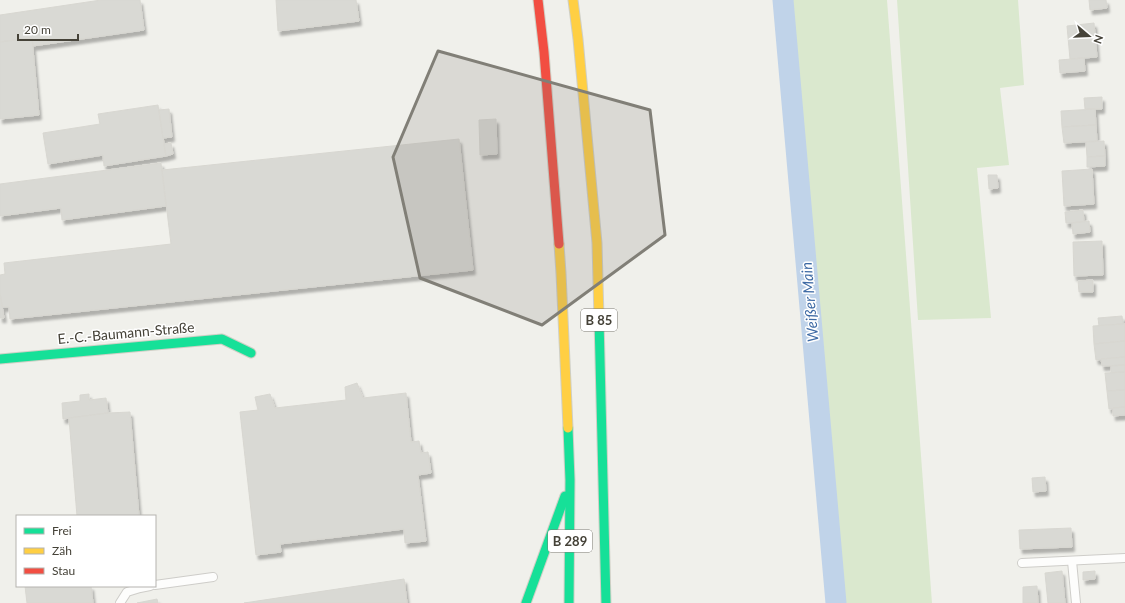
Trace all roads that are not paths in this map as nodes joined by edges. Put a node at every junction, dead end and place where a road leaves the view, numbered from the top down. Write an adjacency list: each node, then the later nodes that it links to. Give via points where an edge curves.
1 (538, 0): 5 (main road, B 85, via 561,273)
2 (573, 0): 15 (main road, B 85, via 597,243)
3 (251, 353): 4 (main road, E.-C.-Baumann-Straße, via 222,339)
4 (0, 359)
5 (570, 480): 13 (main road); 14 (main road, B 289)
6 (1125, 558): 7 (lane)
7 (1072, 561): 8 (lane); 16 (lane)
8 (1022, 563)
9 (213, 577): 10 (lane)
10 (156, 585)
11 (145, 587): 12 (lane, via 127,592)
12 (120, 603)
13 (526, 603)
14 (569, 603)
15 (606, 603)
16 (1076, 603)

